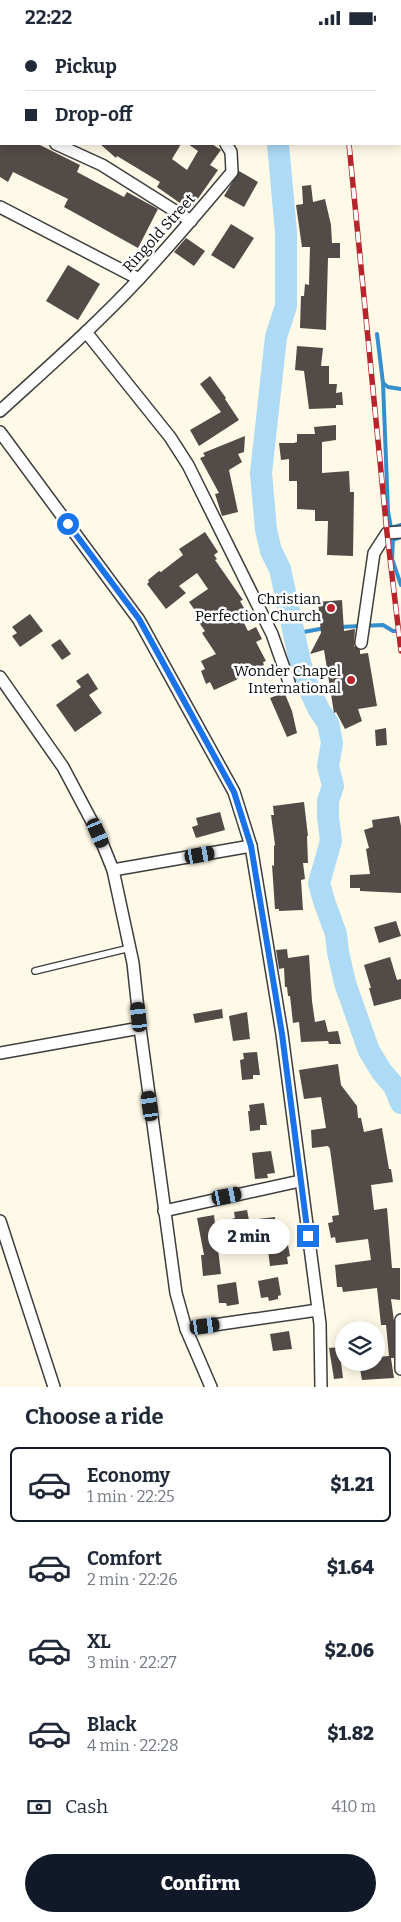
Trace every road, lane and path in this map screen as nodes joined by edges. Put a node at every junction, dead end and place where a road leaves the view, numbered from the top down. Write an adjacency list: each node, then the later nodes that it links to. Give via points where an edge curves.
1 (58, 145): 4 (street, via 102,165)
2 (227, 145): 4 (street, Ringold Street, via 231,152 232,171)
3 (0, 207): 5 (street)
4 (191, 221): 5 (street, Ringold Street)
5 (139, 279): 6 (street, Ringold Street)
6 (86, 333): 7 (street, Ringold Street); 12 (street, via 170,437 188,465 272,634)
7 (0, 411)
8 (0, 432): 13 (street, via 139,619 234,792)
9 (401, 532): 10 (street, via 387,533 377,547)
10 (361, 643)
11 (0, 677): 14 (street, via 63,767)
12 (289, 682)
13 (251, 846): 14 (street); 19 (street, via 282,1034)
14 (113, 869): 15 (street)
15 (130, 948): 16 (lane); 17 (street)
16 (35, 971)
17 (140, 1028): 18 (street); 20 (street)
18 (0, 1053)
19 (300, 1181): 20 (street); 22 (street)
20 (164, 1211): 24 (street, via 176,1293)
21 (0, 1221): 26 (street)
22 (318, 1310): 24 (street); 28 (street)
23 (401, 1320): 25 (street)
24 (186, 1329): 27 (street)
25 (401, 1369)
26 (54, 1387)
27 (212, 1387)
28 (321, 1387)

